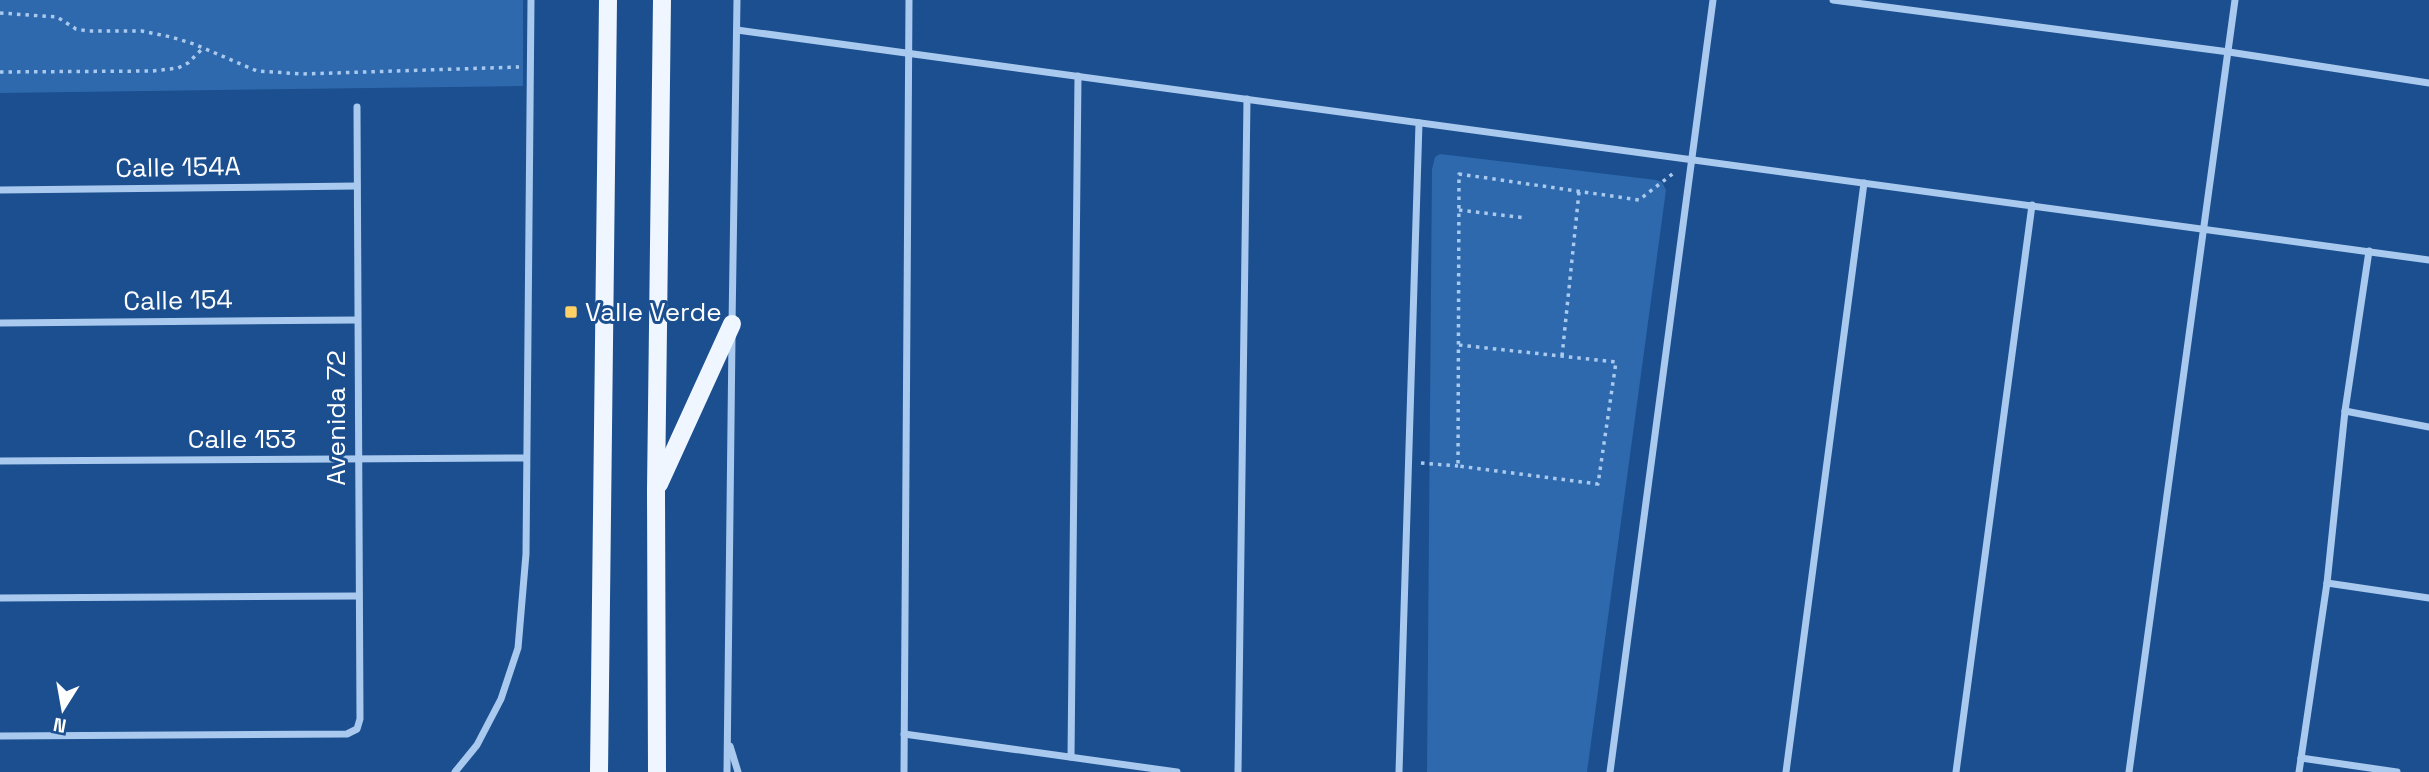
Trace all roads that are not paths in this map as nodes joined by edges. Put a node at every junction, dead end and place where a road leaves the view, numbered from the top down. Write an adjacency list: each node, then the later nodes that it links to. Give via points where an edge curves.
1 (531, 0): 31 (street)
2 (601, 0): 9 (main road)
3 (662, 0): 34 (main road)
4 (737, 0): 10 (street)
5 (909, 0): 12 (street)
6 (1713, 0): 18 (street)
7 (1833, 0): 11 (street)
8 (2235, 0): 11 (street)
9 (608, 9): 45 (main road)
10 (737, 30): 12 (street); 28 (street)
11 (2229, 52): 14 (street); 23 (street)
12 (909, 53): 13 (street); 39 (street)
13 (1078, 76): 15 (street); 42 (street)
14 (2429, 83)
15 (1247, 99): 17 (street); 51 (street)
16 (357, 107): 20 (street, Avenida 72)
17 (1419, 122): 18 (street); 52 (street)
18 (1691, 159): 19 (street); 53 (street)
19 (1864, 183): 22 (street); 54 (street)
20 (357, 186): 21 (street, Calle 154A); 26 (street, Avenida 72)
21 (0, 190)
22 (2032, 205): 23 (street); 55 (street)
23 (2202, 229): 24 (street); 56 (street)
24 (2369, 251): 25 (street); 29 (street)
25 (2429, 260)
26 (357, 320): 27 (street, Calle 154); 32 (street, Avenida 72)
27 (0, 323)
28 (732, 324): 34 (main road); 41 (street)
29 (2345, 411): 30 (street); 35 (street)
30 (2429, 426)
31 (526, 458): 32 (street, Calle 153); 44 (street, via 526,554 517,648 501,699 477,745)
32 (357, 459): 33 (street, Calle 153); 36 (street, Avenida 72)
33 (0, 461)
34 (656, 490): 46 (main road)
35 (2328, 583): 38 (street); 43 (street)
36 (358, 596): 37 (street); 40 (street, Avenida 72, via 360,719 357,729 347,734)
37 (0, 598)
38 (2429, 598)
39 (904, 734): 42 (street); 49 (street)
40 (0, 736)
41 (728, 740): 47 (street); 48 (street)
42 (1071, 757): 50 (street)
43 (2301, 758): 57 (street); 58 (street)
44 (455, 772)
45 (599, 772)
46 (657, 772)
47 (727, 772)
48 (738, 772)
49 (904, 772)
50 (1177, 772)
51 (1238, 772)
52 (1399, 772)
53 (1610, 772)
54 (1786, 772)
55 (1956, 772)
56 (2129, 772)
57 (2299, 772)
58 (2397, 772)

